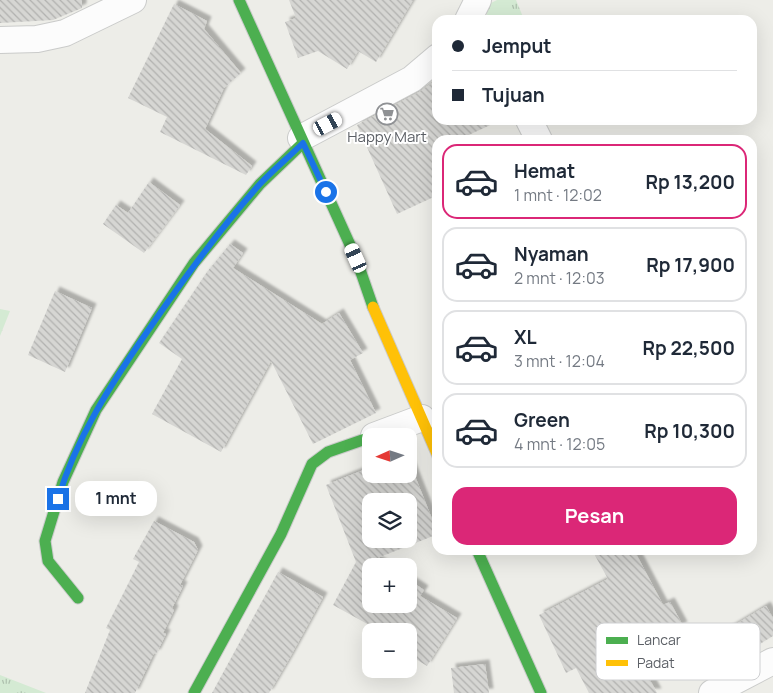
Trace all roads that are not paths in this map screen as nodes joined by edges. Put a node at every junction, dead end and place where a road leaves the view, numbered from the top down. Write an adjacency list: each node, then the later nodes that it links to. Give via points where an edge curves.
1 (133, 0): 3 (street, via 65,33 37,39)
2 (239, 0): 5 (street)
3 (0, 40)
4 (432, 63): 5 (street, via 412,79)
5 (302, 140): 6 (street, via 356,258 370,299); 11 (street, via 260,184 194,263 96,410 63,482 45,541 48,561)
6 (422, 418): 7 (street); 9 (street)
7 (396, 428)
8 (362, 441): 15 (street, via 328,452 312,464 281,534)
9 (432, 442)
10 (480, 555): 16 (street)
11 (78, 598)
12 (773, 661): 13 (street)
13 (760, 668)
14 (737, 680): 17 (street)
15 (194, 693)
16 (541, 693)
17 (712, 693)

